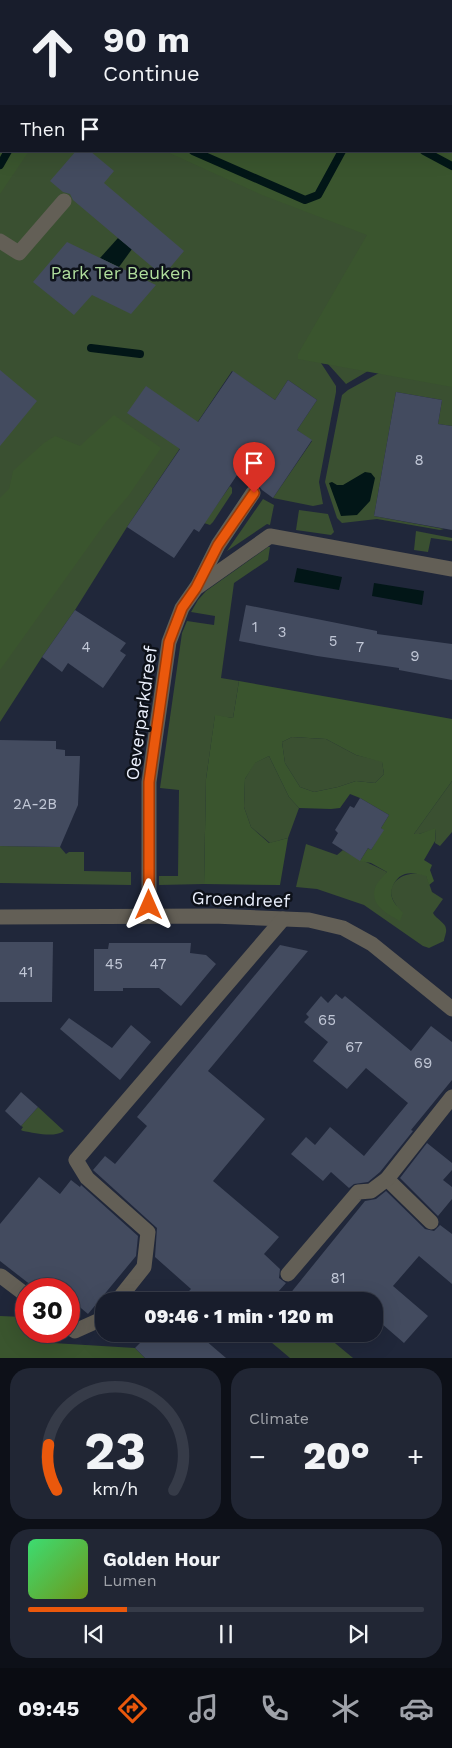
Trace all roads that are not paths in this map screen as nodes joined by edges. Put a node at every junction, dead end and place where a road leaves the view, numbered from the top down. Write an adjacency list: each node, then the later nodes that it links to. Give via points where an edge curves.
1 (64, 201): 2 (street, via 18,253)
2 (0, 240)
3 (254, 493): 5 (street, via 218,545)
4 (452, 569): 5 (street, Oeverparkdreef, via 270,536)
5 (196, 588): 7 (street, Oeverparkdreef, via 182,608 169,642 149,782)
6 (0, 916): 7 (street, Groendreef)
7 (149, 916): 8 (street, Groendreef)
8 (283, 919): 9 (street, Groendreef, via 326,923 358,935); 16 (street, via 76,1160 87,1178 148,1232 144,1267)
9 (452, 1009)
10 (452, 1097): 11 (street)
11 (387, 1179): 12 (street); 13 (street, via 371,1191 358,1192)
12 (431, 1222)
13 (288, 1274)
14 (0, 1277): 15 (street)
15 (15, 1287)
16 (124, 1292)
17 (95, 1322): 18 (street)
18 (80, 1329)

